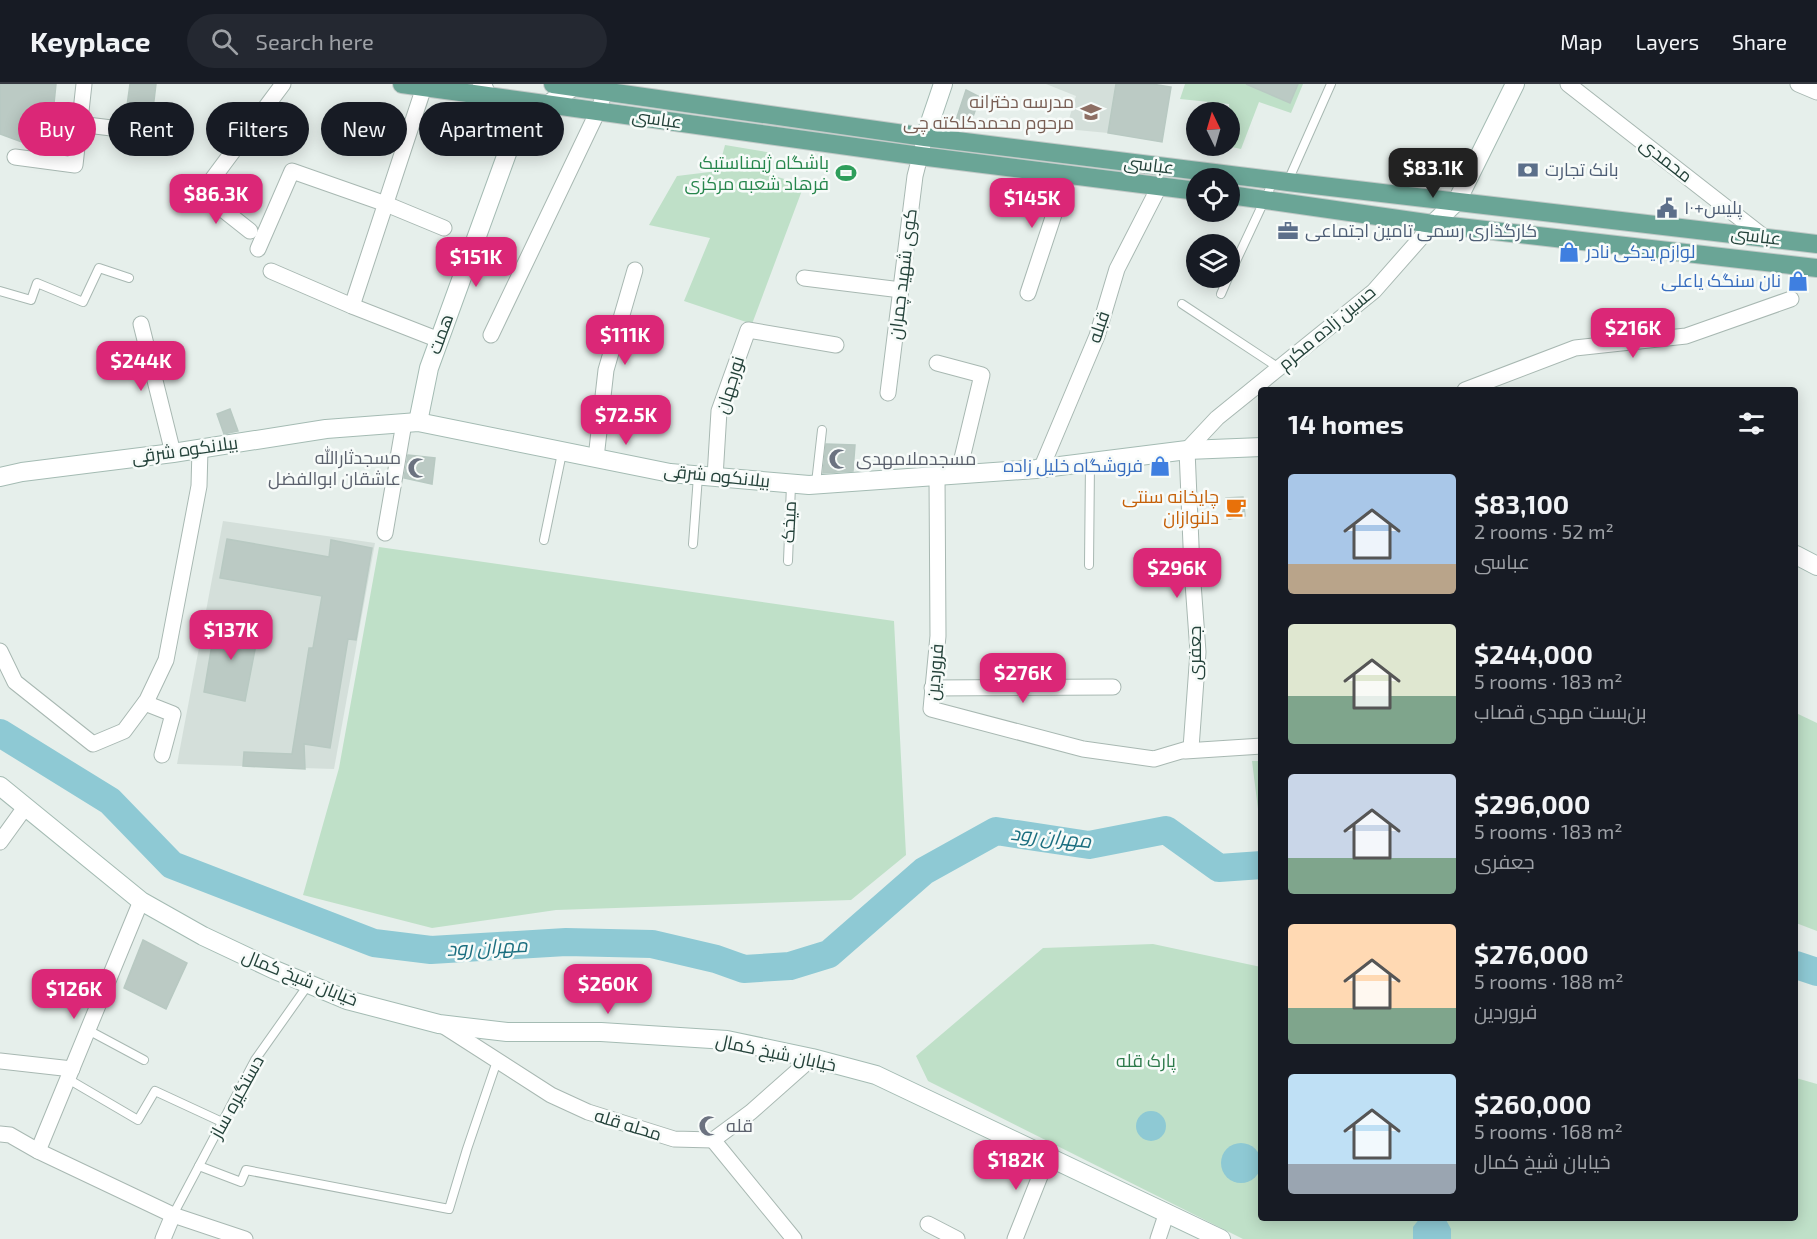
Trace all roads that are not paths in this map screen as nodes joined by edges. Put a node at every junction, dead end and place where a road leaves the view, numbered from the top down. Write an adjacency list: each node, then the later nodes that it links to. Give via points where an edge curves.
1 (84, 84): 15 (street)
2 (283, 84): 36 (street, via 202,193)
3 (402, 84): 10 (main road, عباسى)
4 (553, 84): 11 (main road, عباسى)
5 (943, 84): 20 (street)
6 (1331, 84): 27 (lane)
7 (1515, 84): 32 (street)
8 (1568, 84): 37 (street, محمدی)
9 (1798, 84): 14 (street)
10 (424, 85): 13 (main road, عباسى); 33 (street)
11 (573, 87): 12 (main road, عباسى); 17 (street, همت)
12 (607, 87): 19 (street); 20 (main road, عباسى)
13 (485, 90): 16 (main road, عباسى)
14 (1817, 92)
15 (82, 102)
16 (541, 102)
17 (553, 102)
18 (564, 106): 19 (main road, عباسى)
19 (598, 111): 23 (main road, عباسى); 55 (street)
20 (925, 137): 23 (street, کوی شهید چمران); 25 (main road, عباسى)
21 (76, 156): 24 (street, via 75,165)
22 (505, 156): 56 (street, همت)
23 (920, 156): 26 (main road, عباسى); 47 (street, کوی شهید چمران)
24 (15, 157)
25 (1167, 167): 27 (main road, عباسى); 28 (main road)
26 (1067, 175): 28 (main road, عباسى); 49 (street)
27 (1281, 181): 31 (lane); 32 (main road, عباسى)
28 (1159, 186): 29 (main road, عباسى); 71 (street, قبله, via 1117,269 1097,336)
29 (1186, 190)
30 (1240, 196): 31 (main road, عباسى)
31 (1265, 199): 34 (main road, عباسى); 40 (lane)
32 (1457, 201): 34 (street); 37 (main road, عباسى)
33 (386, 204): 35 (street); 39 (street, via 292,171); 53 (street)
34 (1433, 224): 41 (main road, عباسى); 59 (street, حسین زاده مکرم, via 1374,291)
35 (444, 228)
36 (250, 231)
37 (1764, 237): 38 (main road, عباسى)
38 (1817, 244)
39 (258, 249)
40 (1240, 252)
41 (1817, 268)
42 (635, 270): 69 (street, via 606,369)
43 (271, 271): 53 (street)
44 (129, 278): 48 (lane, via 99,267 83,302 37,283 31,300)
45 (804, 278): 47 (street)
46 (1224, 288): 50 (lane)
47 (901, 290): 61 (street, کوی شهید چمران)
48 (0, 291)
49 (1028, 293)
50 (1221, 294)
51 (1791, 299): 60 (street, via 1686,336 1575,348)
52 (1182, 304): 59 (lane)
53 (352, 306): 56 (street)
54 (141, 324): 68 (street)
55 (491, 335)
56 (439, 340): 62 (street, همت)
57 (836, 345): 73 (street, نورجهان, via 748,330 719,411)
58 (937, 363): 72 (street, via 981,375)
59 (1279, 368): 66 (street, حسین زاده مکرم, via 1217,418)
60 (1473, 387)
61 (888, 393)
62 (411, 422): 65 (street, بیلانکوه شرقی, via 326,429); 67 (street, بیلانکوه شرقی); 78 (street)
63 (822, 430): 77 (lane)
64 (1258, 447): 66 (street, بیلانکوه شرقی)
65 (200, 449): 68 (street, بیلانکوه شرقی); 88 (street, via 199,486 166,660)
66 (1187, 450): 70 (street, بیلانکوه شرقی); 90 (street, جعفری, via 1198,652)
67 (562, 451): 69 (street, بیلانکوه شرقی); 79 (lane)
68 (173, 453): 75 (street, بیلانکوه شرقی)
69 (596, 458): 73 (street, بیلانکوه شرقی)
70 (1090, 463): 71 (street, بیلانکوه شرقی); 83 (lane)
71 (1041, 469): 72 (street, بیلانکوه شرقی)
72 (958, 475): 74 (street, بیلانکوه شرقی)
73 (706, 476): 76 (street, بیلانکوه شرقی); 80 (lane)
74 (937, 476): 77 (street, بیلانکوه شرقی); 87 (street, فروردین, via 938,636)
75 (0, 477)
76 (791, 483): 77 (street, بیلانکوه شرقی); 82 (lane, میخک)
77 (815, 485)
78 (385, 533)
79 (544, 540)
80 (693, 544)
81 (1798, 556): 84 (street)
82 (788, 561)
83 (1089, 566)
84 (1817, 567)
85 (0, 651): 88 (street, via 15,682 93,744 124,731)
86 (1113, 687): 87 (street)
87 (932, 688): 90 (street, فروردین, via 931,709 1083,749 1154,759)
88 (145, 703): 91 (street, via 173,714)
89 (1258, 746): 90 (street)
90 (1188, 750)
91 (162, 755)
92 (0, 786): 93 (street, خیابان شیخ کمال)
93 (26, 806): 94 (street); 95 (street, خیابان شیخ کمال)
94 (0, 842)
95 (141, 901): 96 (street, خیابان شیخ کمال, via 203,936); 98 (street)
96 (308, 984): 97 (street, خیابان شیخ کمال, via 347,1000); 104 (lane, دستگیره ساز, via 255,1060)
97 (439, 1024): 99 (street, خیابان شیخ کمال, via 507,1032 601,1032 727,1040); 102 (street, محله قله)
98 (88, 1030): 100 (lane); 103 (street)
99 (812, 1058): 106 (street, via 751,1113); 108 (street, خیابان شیخ کمال, via 876,1075)
100 (144, 1060)
101 (0, 1061): 103 (street)
102 (497, 1061): 106 (street, محله قله, via 551,1095 588,1112 674,1139); 109 (lane, via 449,1209 246,1170 241,1182)
103 (70, 1074): 104 (lane, via 138,1120 155,1091); 107 (street)
104 (222, 1122): 109 (lane, دستگیره ساز)
105 (0, 1134): 107 (street)
106 (712, 1140): 115 (street)
107 (38, 1151): 111 (street)
108 (1048, 1156): 110 (street, خیابان شیخ کمال); 117 (street)
109 (199, 1166): 111 (lane, دستگیره ساز)
110 (1167, 1212): 118 (street); 119 (street, خیابان شیخ کمال)
111 (173, 1215): 113 (street); 114 (street)
112 (928, 1224): 116 (street)
113 (163, 1239)
114 (245, 1239)
115 (794, 1239)
116 (957, 1239)
117 (1015, 1239)
118 (1158, 1239)
119 (1221, 1239)

